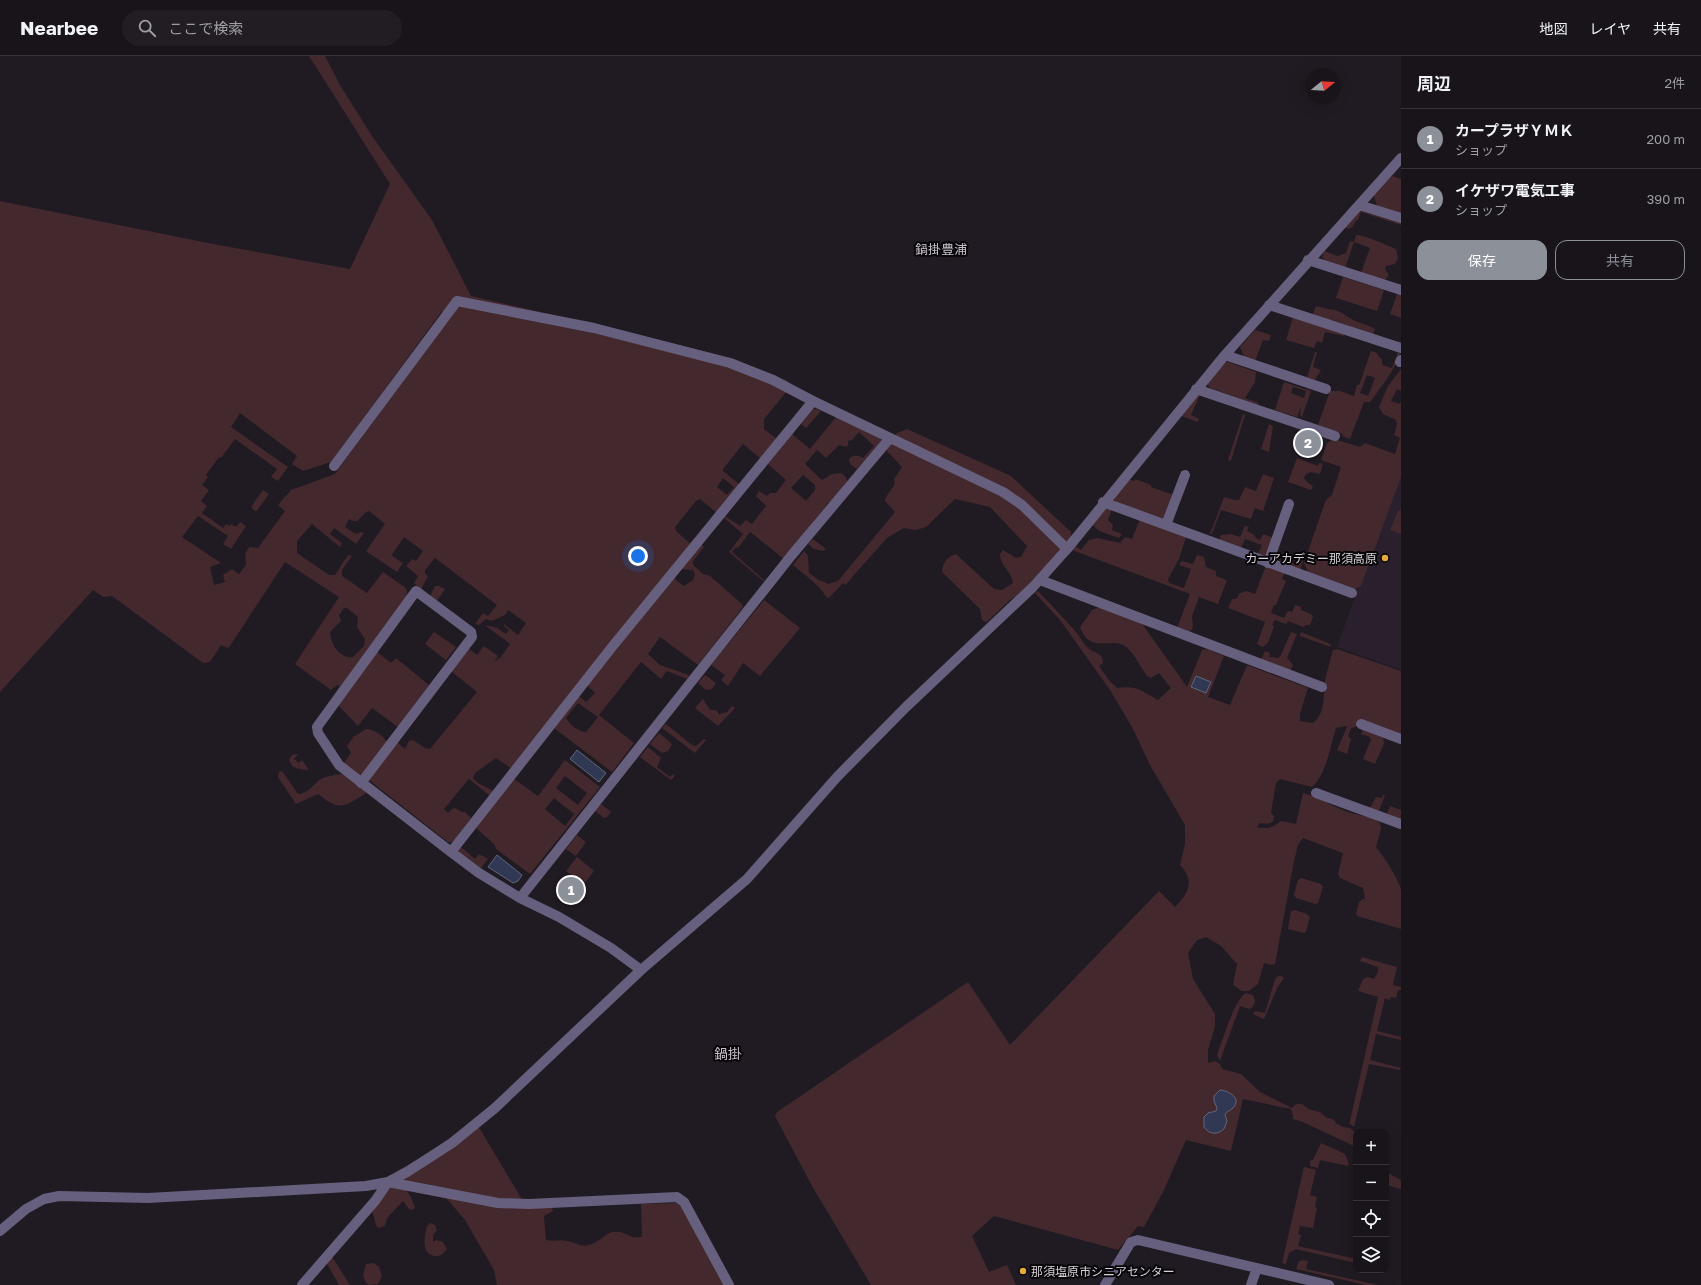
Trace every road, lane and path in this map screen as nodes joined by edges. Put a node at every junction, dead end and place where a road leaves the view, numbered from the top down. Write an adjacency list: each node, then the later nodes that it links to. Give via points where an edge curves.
1 (1401, 158): 2 (street)
2 (1359, 205): 3 (street); 4 (street)
3 (1401, 218)
4 (1308, 260): 5 (street); 6 (street)
5 (1401, 290)
6 (1269, 305): 7 (street); 8 (street)
7 (1401, 348)
8 (1225, 355): 9 (street); 10 (street)
9 (1196, 389): 12 (street); 16 (street)
10 (1326, 390)
11 (814, 401): 13 (street); 14 (street, via 773,380 730,363 594,328 457,301); 29 (street, via 612,647)
12 (1335, 436)
13 (890, 438): 19 (street, via 1003,492 1022,505); 30 (street, via 787,562)
14 (334, 466)
15 (1185, 475): 18 (street)
16 (1103, 502): 18 (street); 19 (street)
17 (1289, 504): 20 (street)
18 (1166, 525): 20 (street)
19 (1067, 548): 21 (street)
20 (1268, 562): 22 (street)
21 (1040, 580): 23 (street); 31 (street, via 837,776 747,879)
22 (1352, 593)
23 (1322, 687)
24 (1361, 724): 25 (street)
25 (1401, 739)
26 (361, 783): 26 (street, via 339,765 318,733 318,727 416,591 471,632 472,636); 29 (street)
27 (1316, 793): 28 (street)
28 (1401, 824)
29 (451, 852): 30 (street)
30 (520, 898): 31 (street, via 612,948)
31 (641, 970): 32 (street, via 495,1108 452,1143)
32 (388, 1182): 33 (street, via 366,1186 148,1198 59,1196 44,1199 26,1209); 35 (street, via 375,1201); 36 (street, via 498,1203 529,1204 677,1197 684,1202)
33 (0, 1231)
34 (1257, 1268): 37 (street, via 1138,1240 1131,1242); 38 (street); 39 (street)
35 (302, 1285)
36 (729, 1285)
37 (1105, 1285)
38 (1251, 1285)
39 (1329, 1285)

